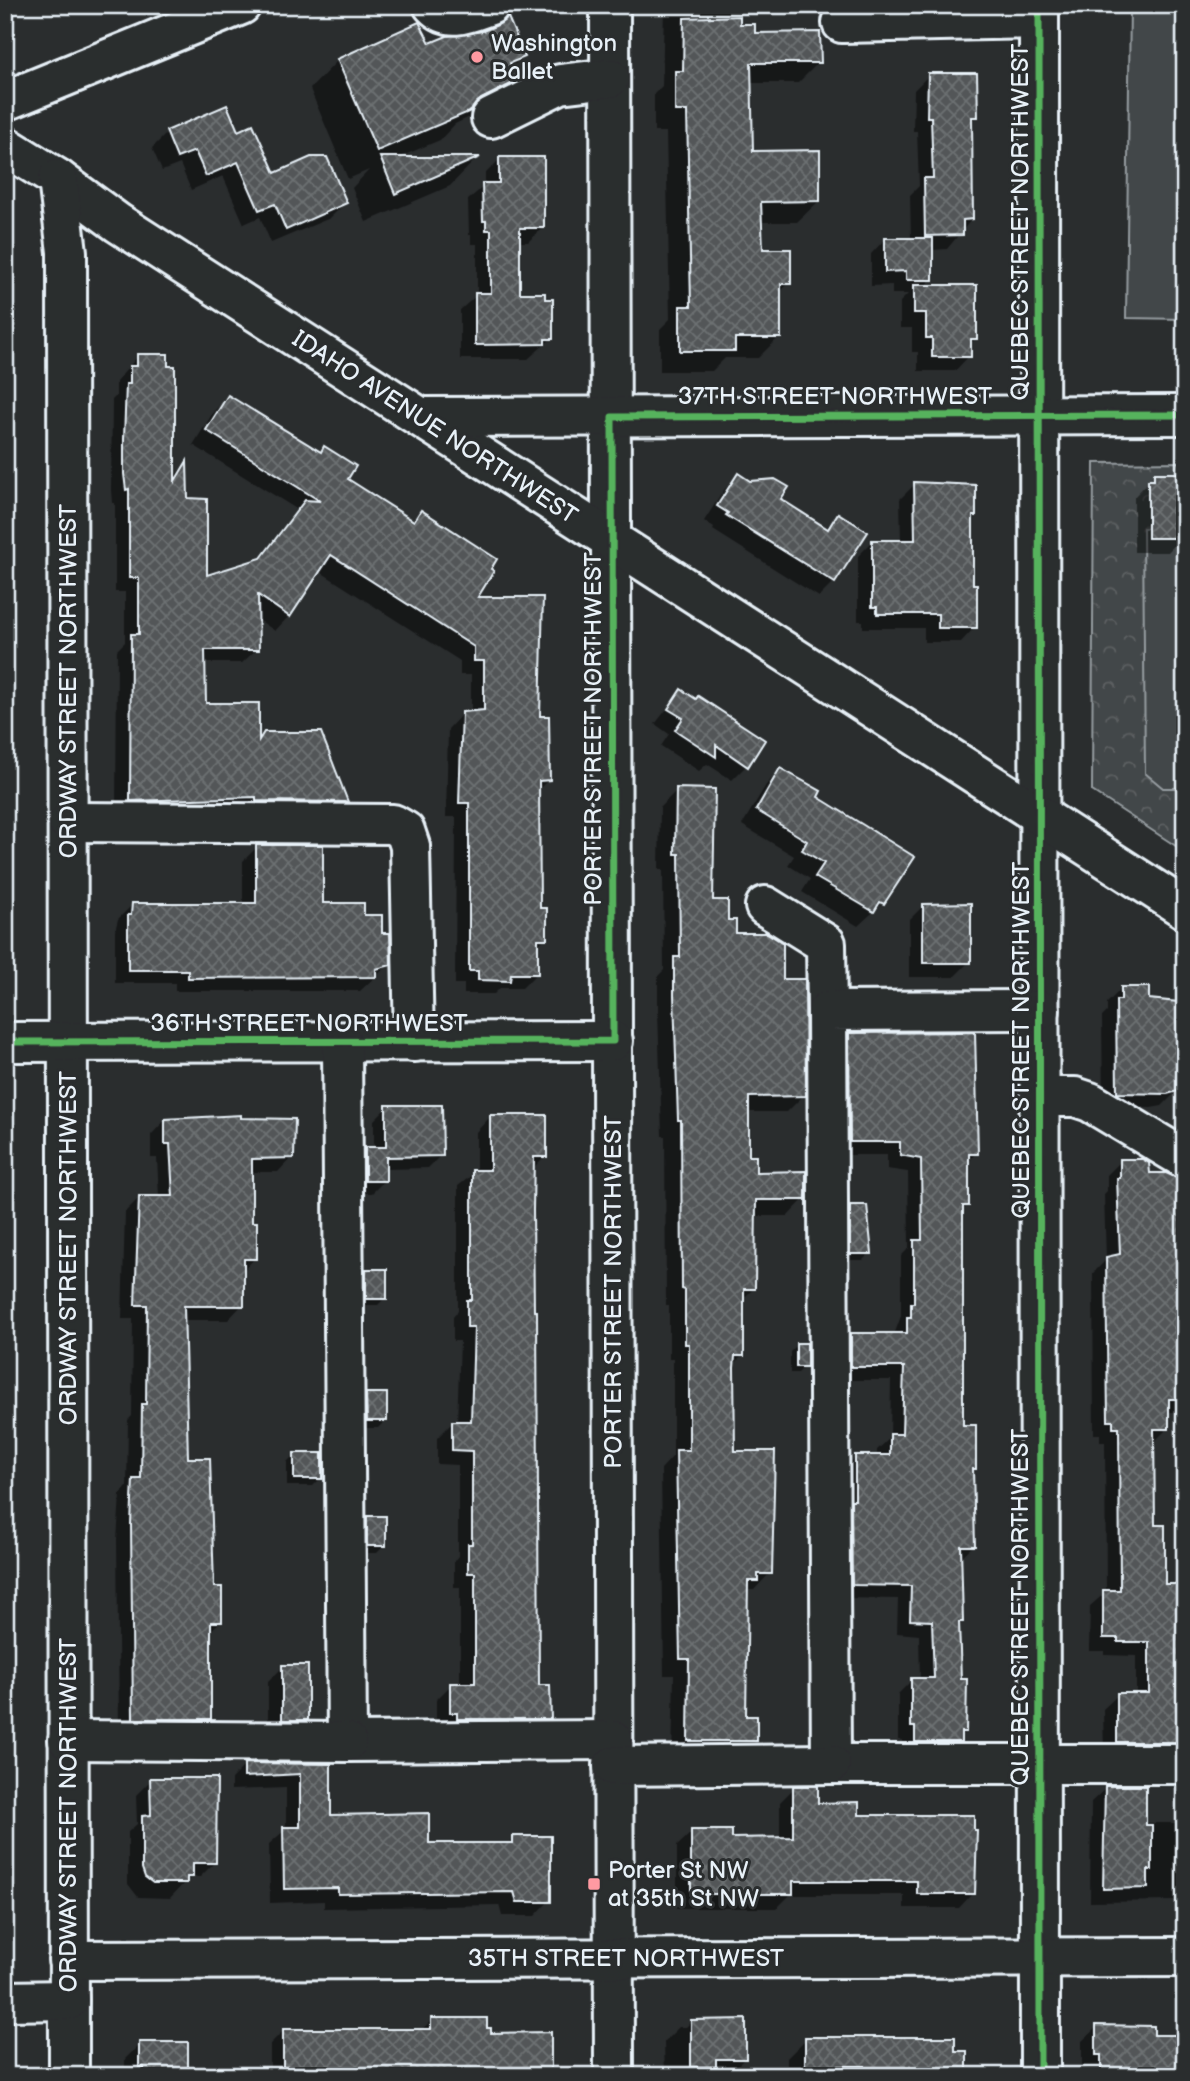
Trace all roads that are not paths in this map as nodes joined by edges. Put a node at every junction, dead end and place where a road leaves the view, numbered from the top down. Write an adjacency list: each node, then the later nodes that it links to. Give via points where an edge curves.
1 (241, 5): 8 (street)
2 (433, 5): 3 (street, via 441,13 459,16)
3 (491, 5)
4 (610, 5): 7 (street, PORTER STREET NORTHWEST)
5 (1039, 12): 6 (street); 14 (street, QUEBEC STREET NORTHWEST)
6 (842, 23)
7 (610, 78): 9 (street, via 560,84); 16 (street, PORTER STREET NORTHWEST)
8 (5, 101)
9 (491, 118)
10 (5, 146): 11 (street, IDAHO AVENUE NORTHWEST)
11 (58, 179): 12 (street, IDAHO AVENUE NORTHWEST); 13 (street, ORDWAY STREET NORTHWEST)
12 (118, 223): 13 (street, via 92,232); 17 (street, IDAHO AVENUE NORTHWEST)
13 (67, 252): 20 (street, ORDWAY STREET NORTHWEST)
14 (1039, 415): 15 (street, 37TH STREET NORTHWEST); 16 (street, 37TH STREET NORTHWEST); 19 (street, QUEBEC STREET NORTHWEST)
15 (1185, 415)
16 (612, 416): 17 (street, 37TH STREET NORTHWEST); 18 (street, PORTER STREET NORTHWEST)
17 (421, 417): 18 (street, IDAHO AVENUE NORTHWEST)
18 (612, 541): 19 (street, IDAHO AVENUE NORTHWEST); 25 (street, PORTER STREET NORTHWEST)
19 (1040, 815): 22 (street, IDAHO AVENUE NORTHWEST); 23 (street, QUEBEC STREET NORTHWEST)
20 (68, 822): 27 (street, ORDWAY STREET NORTHWEST); 29 (street, via 393,824 405,831 410,846)
21 (765, 905): 24 (street, via 826,944)
22 (1185, 909)
23 (1040, 1010): 24 (street); 30 (street, QUEBEC STREET NORTHWEST)
24 (827, 1012): 37 (street)
25 (613, 1041): 29 (street, 36TH STREET NORTHWEST); 34 (street, PORTER STREET NORTHWEST)
26 (5, 1042): 27 (street, 36TH STREET NORTHWEST)
27 (68, 1042): 28 (street, 36TH STREET NORTHWEST); 32 (street, ORDWAY STREET NORTHWEST)
28 (341, 1042): 29 (street, 36TH STREET NORTHWEST); 33 (street)
29 (414, 1042)
30 (1040, 1097): 31 (street, via 1090,1102); 35 (street, QUEBEC STREET NORTHWEST)
31 (1185, 1159)
32 (68, 1740): 33 (street); 41 (street, ORDWAY STREET NORTHWEST)
33 (347, 1742): 34 (street)
34 (613, 1753): 37 (street); 39 (street, PORTER STREET NORTHWEST)
35 (1040, 1764): 36 (street); 37 (street); 40 (street, QUEBEC STREET NORTHWEST)
36 (1185, 1764)
37 (831, 1765)
38 (1185, 1957): 40 (street, 35TH STREET NORTHWEST)
39 (614, 1958): 40 (street, 35TH STREET NORTHWEST); 41 (street, 35TH STREET NORTHWEST); 45 (street, PORTER STREET NORTHWEST)
40 (1040, 1958): 46 (street, QUEBEC STREET NORTHWEST)
41 (68, 1960): 42 (street, ORDWAY STREET NORTHWEST)
42 (69, 2000): 43 (street); 44 (street, ORDWAY STREET NORTHWEST)
43 (5, 2001)
44 (69, 2076)
45 (614, 2076)
46 (1040, 2076)

